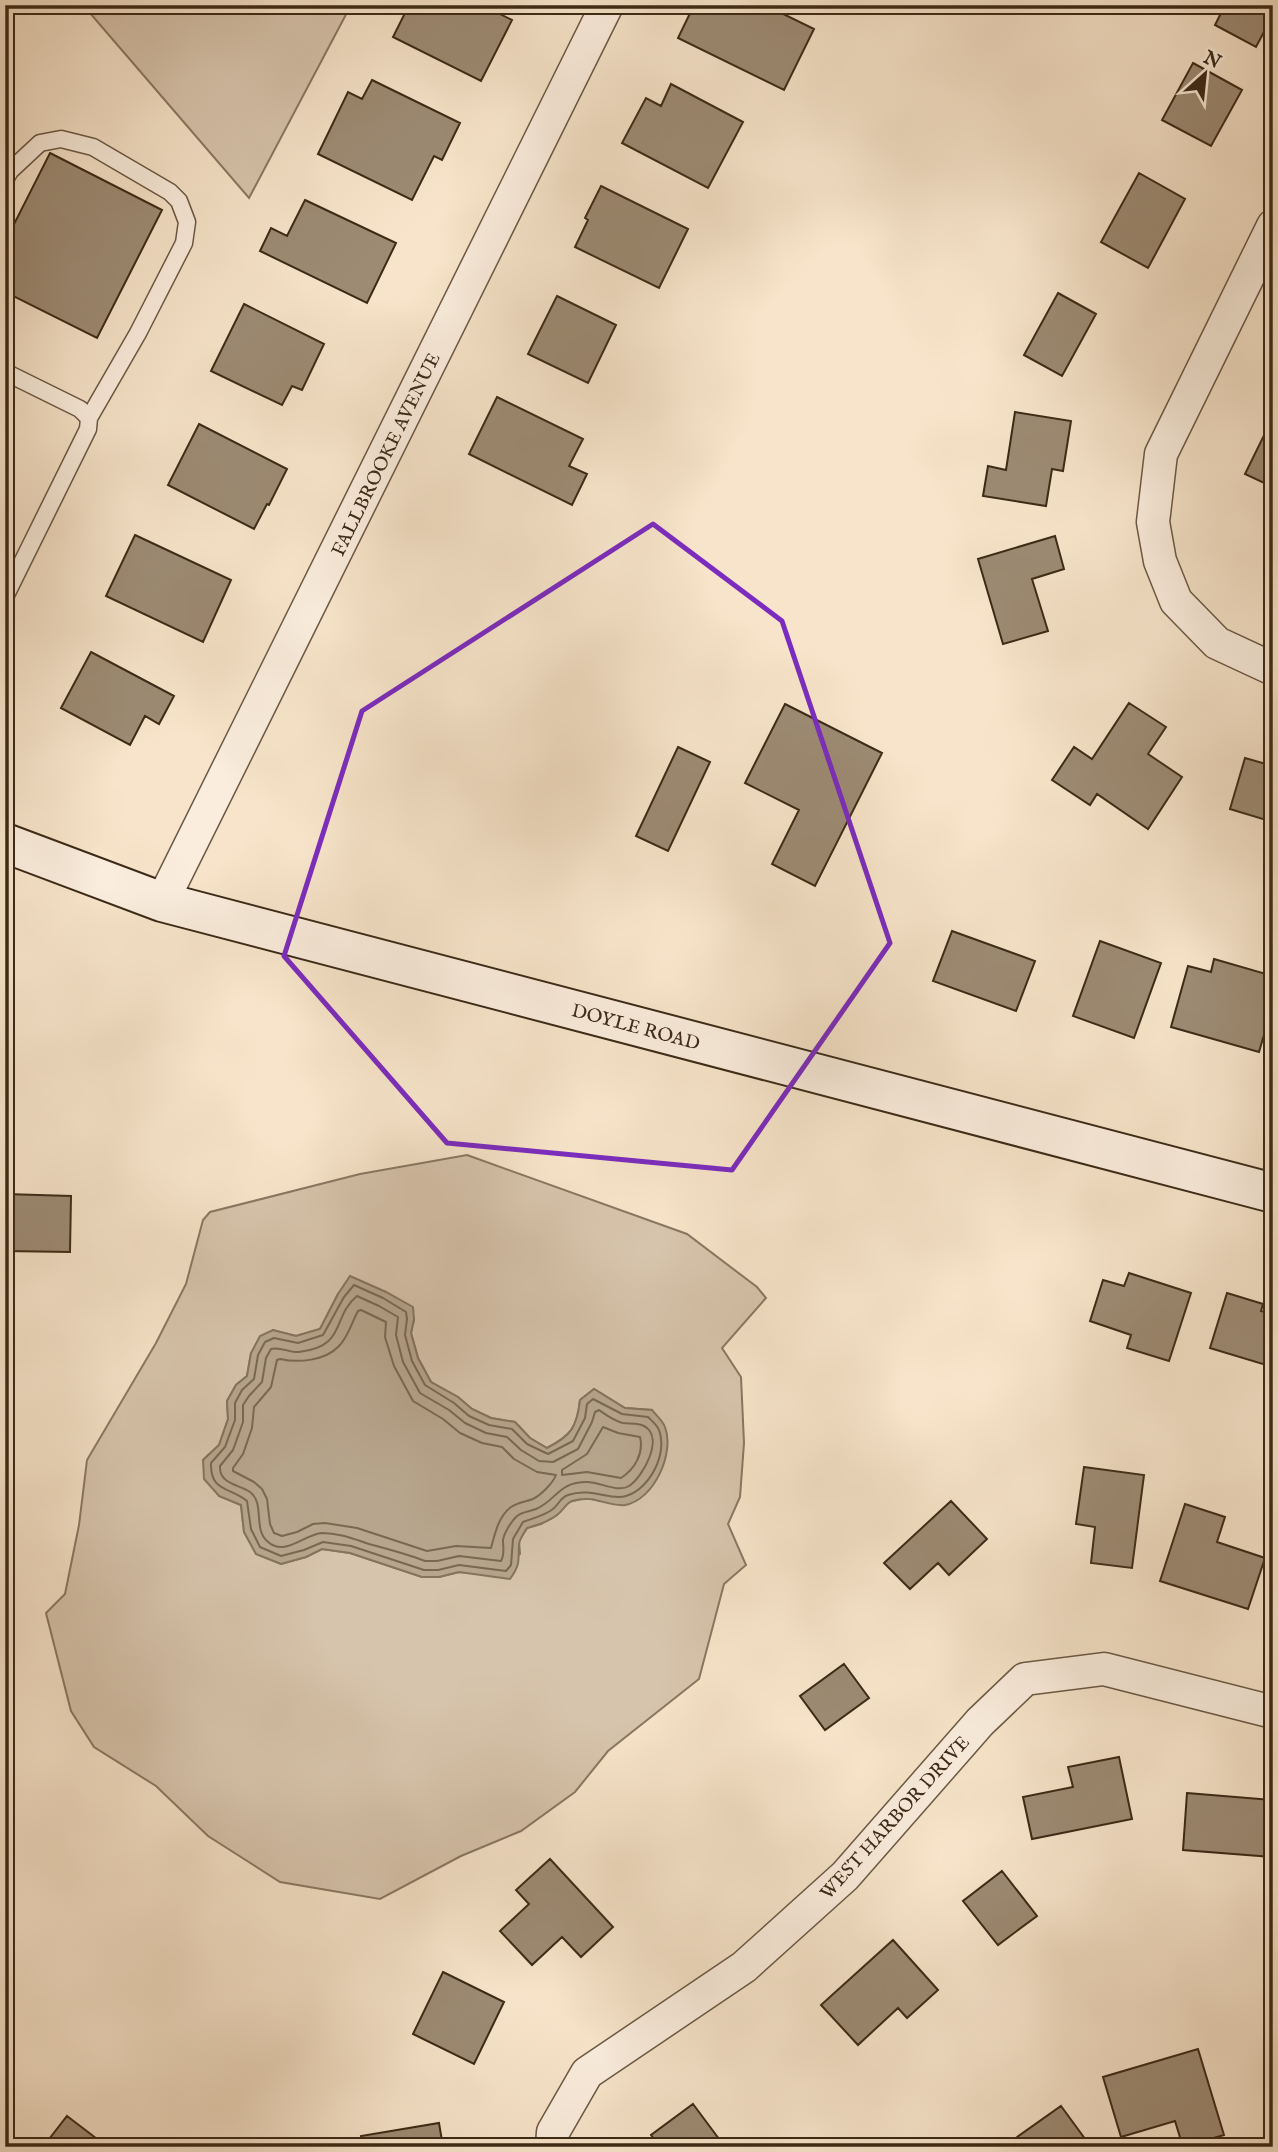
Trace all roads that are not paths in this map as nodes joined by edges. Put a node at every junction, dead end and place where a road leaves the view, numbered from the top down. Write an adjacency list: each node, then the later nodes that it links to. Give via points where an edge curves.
1 (607, 5): 9 (street, FALLBROOKE AVENUE)
2 (5, 180): 5 (lane, via 33,149 61,139 93,147 170,192 187,222 184,243)
3 (1273, 226): 7 (street, via 1161,454 1153,522 1160,561 1176,601 1217,643)
4 (5, 372): 5 (lane, via 80,409)
5 (89, 418): 6 (lane, via 88,429)
6 (5, 597)
7 (1273, 669)
8 (5, 843): 9 (main road, DOYLE ROAD)
9 (162, 902): 10 (main road, DOYLE ROAD)
10 (1273, 1193)
11 (1273, 1712): 12 (street, WEST HARBOR DRIVE, via 1104,1669 1025,1679 980,1723 845,1876 744,1967 587,2073 553,2132)
12 (552, 2147)

